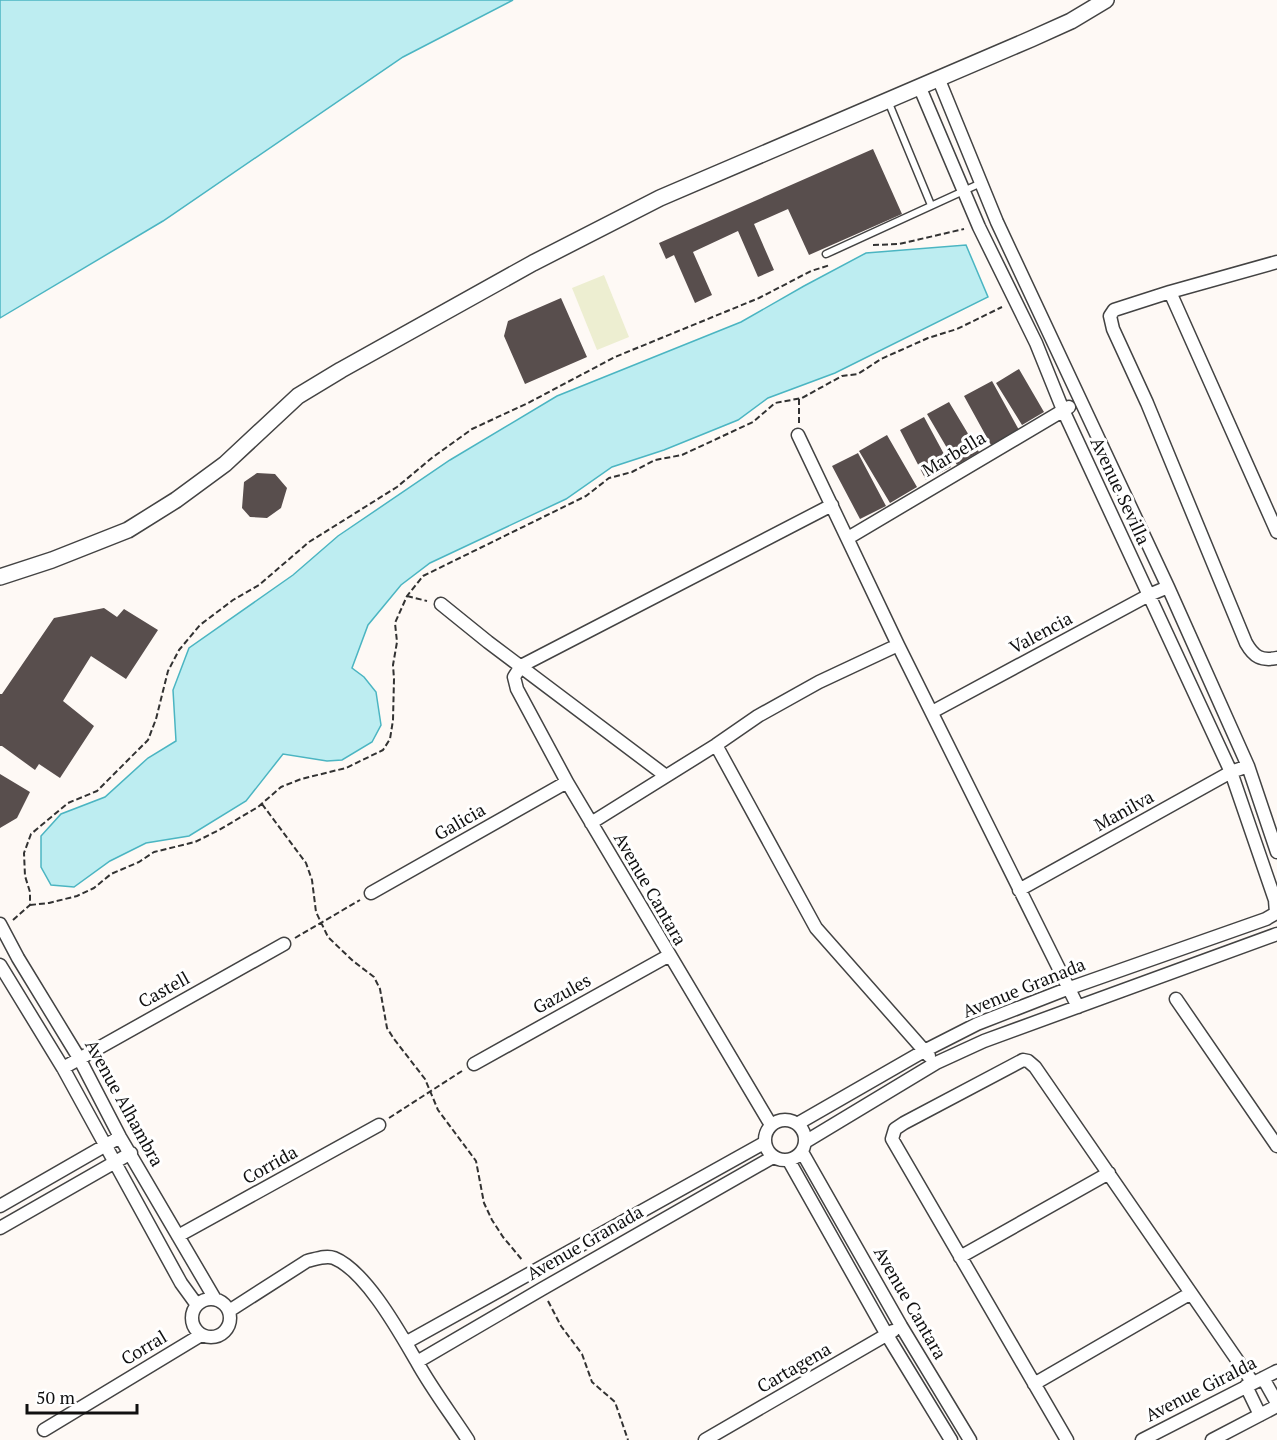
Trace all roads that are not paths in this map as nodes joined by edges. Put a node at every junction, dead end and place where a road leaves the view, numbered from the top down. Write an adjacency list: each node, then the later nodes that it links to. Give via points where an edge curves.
1 (1106, 0): 2 (street, via 1071,21)
2 (939, 80): 3 (street); 5 (street, Avenue Sevilla)
3 (920, 88): 4 (street); 6 (street, Avenue Sevilla)
4 (888, 101): 7 (lane); 17 (street, via 660,198 533,263 298,396 225,464 137,525 52,561)
5 (981, 183): 6 (lane); 11 (street, Avenue Sevilla)
6 (958, 193): 7 (lane); 12 (street, Avenue Sevilla, via 1036,343)
7 (931, 205): 8 (lane)
8 (826, 254)
9 (1277, 262): 10 (street)
10 (1170, 292): 15 (street); 22 (street, via 1114,310 1110,316 1113,329 1246,643 1258,658)
11 (1080, 403): 12 (street, Marbella); 18 (street, Avenue Sevilla)
12 (1063, 410): 16 (street, Marbella); 19 (street, Avenue Sevilla)
13 (798, 435): 14 (street)
14 (832, 505): 16 (street); 23 (street)
15 (1277, 532)
16 (848, 538): 21 (street)
17 (0, 577)
18 (1168, 587): 19 (street, Valencia); 26 (street, Avenue Sevilla)
19 (1149, 595): 24 (street, Valencia); 27 (street, Avenue Sevilla)
20 (441, 604): 23 (street)
21 (898, 645): 24 (street); 25 (street, via 808,688)
22 (1277, 658)
23 (521, 666): 28 (street); 29 (street, Avenue Cantara, via 514,677 516,689)
24 (932, 712): 32 (street)
25 (716, 746): 28 (street); 44 (street, via 816,928)
26 (1248, 766): 27 (street, Manilva); 31 (street, Avenue Sevilla)
27 (1232, 772): 32 (street, Manilva); 34 (street, Avenue Sevilla)
28 (666, 776): 30 (street)
29 (567, 782): 30 (street, Avenue Cantara); 33 (street, Galicia)
30 (591, 823): 38 (street, Avenue Cantara)
31 (1277, 852)
32 (1019, 890): 41 (street)
33 (371, 893)
34 (1276, 913): 41 (street, Avenue Granada)
35 (1, 925): 39 (street, Avenue Alhambra)
36 (1277, 934): 43 (street, Avenue Granada)
37 (284, 944): 45 (street, Castell)
38 (668, 956): 47 (street, Gazules); 51 (street, Avenue Cantara)
39 (18, 958): 40 (street); 45 (street, Avenue Alhambra)
40 (0, 967): 48 (street, Avenue Alhambra)
41 (1067, 989): 43 (street); 44 (street, Avenue Granada, via 977,1024)
42 (1176, 999): 55 (street)
43 (1078, 1007): 46 (street, Avenue Granada)
44 (924, 1051): 46 (street); 49 (street, Avenue Granada)
45 (78, 1058): 48 (street, Castell); 52 (street, Avenue Alhambra)
46 (936, 1063): 56 (street, Avenue Granada)
47 (474, 1064)
48 (63, 1068): 54 (street, Avenue Alhambra)
49 (797, 1124): 51 (street, via 784,1120); 56 (street, via 805,1135)
50 (379, 1125): 64 (street, Corrida)
51 (771, 1125): 53 (street)
52 (120, 1137): 54 (street); 57 (street, Avenue Alhambra)
53 (764, 1143): 58 (street); 73 (street, Avenue Granada)
54 (104, 1145): 60 (street, Avenue Alhambra); 62 (street)
55 (1277, 1146)
56 (804, 1147): 59 (street); 70 (street, Avenue Cantara)
57 (131, 1153): 60 (street); 64 (street, Avenue Alhambra)
58 (773, 1157): 59 (street); 74 (street, Avenue Granada)
59 (789, 1161): 72 (street)
60 (114, 1162): 63 (street); 68 (street, Avenue Alhambra)
61 (1109, 1173): 65 (street); 65 (street, via 1029,1060 1017,1062 904,1123 895,1129 892,1139); 66 (street)
62 (0, 1206)
63 (0, 1228)
64 (178, 1236): 67 (street, Avenue Alhambra)
65 (960, 1257): 77 (street)
66 (1191, 1293): 76 (street); 77 (street)
67 (215, 1299): 68 (street); 69 (street)
68 (197, 1305): 71 (street, via 192,1320)
69 (229, 1311): 71 (street, via 229,1323 223,1333 213,1337); 73 (street, via 308,1261 333,1257 358,1275)
70 (901, 1326): 72 (street, Cartagena); 84 (street, Avenue Cantara)
71 (201, 1335): 80 (street, Corral)
72 (886, 1335): 82 (street, Cartagena); 83 (street)
73 (407, 1342): 74 (street)
74 (417, 1362): 81 (street)
75 (1277, 1371): 76 (street, Avenue Giralda)
76 (1254, 1382): 78 (street); 79 (street); 86 (street, Avenue Giralda)
77 (1034, 1384): 85 (street)
78 (1277, 1405): 79 (street)
79 (1260, 1416): 87 (street)
80 (44, 1430)
81 (468, 1440)
82 (705, 1440)
83 (951, 1440)
84 (970, 1440)
85 (1066, 1440)
86 (1143, 1440)
87 (1212, 1440)

